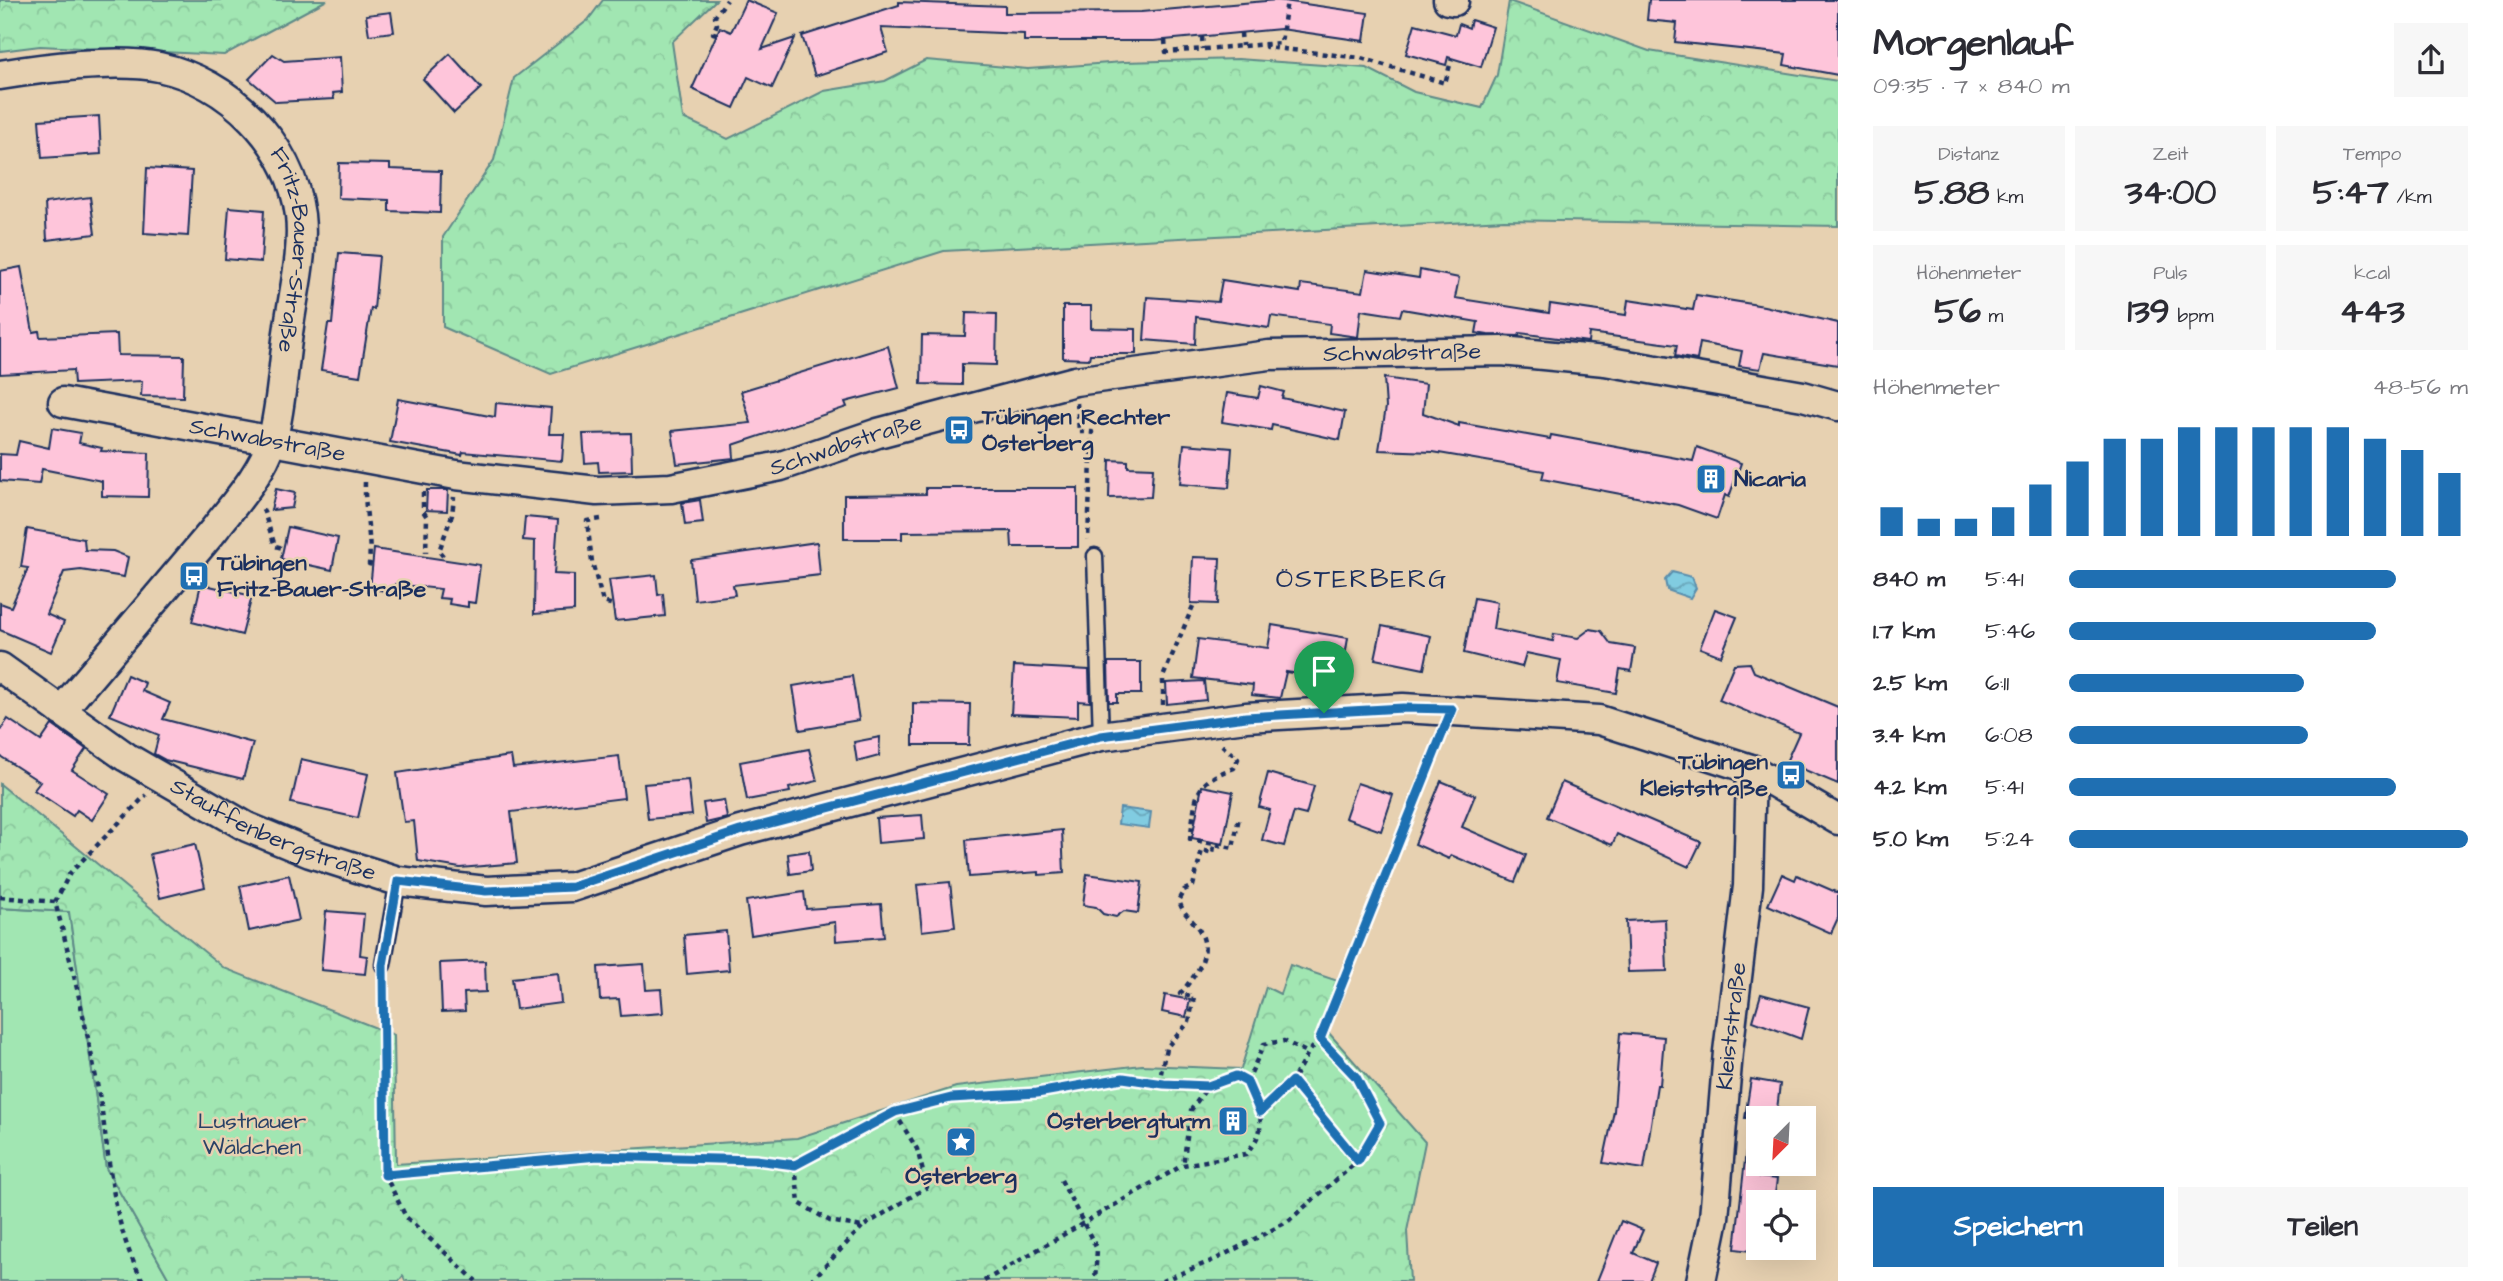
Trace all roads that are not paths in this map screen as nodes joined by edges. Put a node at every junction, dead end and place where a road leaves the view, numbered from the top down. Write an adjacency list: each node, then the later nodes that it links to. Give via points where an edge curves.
1 (0, 75): 4 (street, Fritz-Bauer-Straße, via 108,65 158,66 209,84 257,122 285,166 300,215 298,265)
2 (63, 402): 4 (street, Schwabstraße)
3 (1838, 405): 4 (street, Schwabstraße, via 1605,360 1502,352 1269,355 1076,381 878,433 781,466 671,488 597,491 456,475)
4 (271, 442): 7 (street, Fritz-Bauer-Straße, via 238,500)
5 (1091, 554): 8 (lane)
6 (0, 667): 7 (street, Stauffenbergstraße)
7 (61, 710): 11 (street, Stauffenbergstraße, via 162,779 283,843)
8 (1101, 736): 9 (street, Stauffenbergstraße, via 1246,717 1452,709 1599,720); 11 (street, Stauffenbergstraße, via 740,831 572,887 486,891)
9 (1751, 769): 10 (street, Stauffenbergstraße); 13 (street, Kleiststraße, via 1748,886 1714,1218)
10 (1838, 820)
11 (398, 881): 12 (lane)
12 (383, 965)
13 (1701, 1281)

